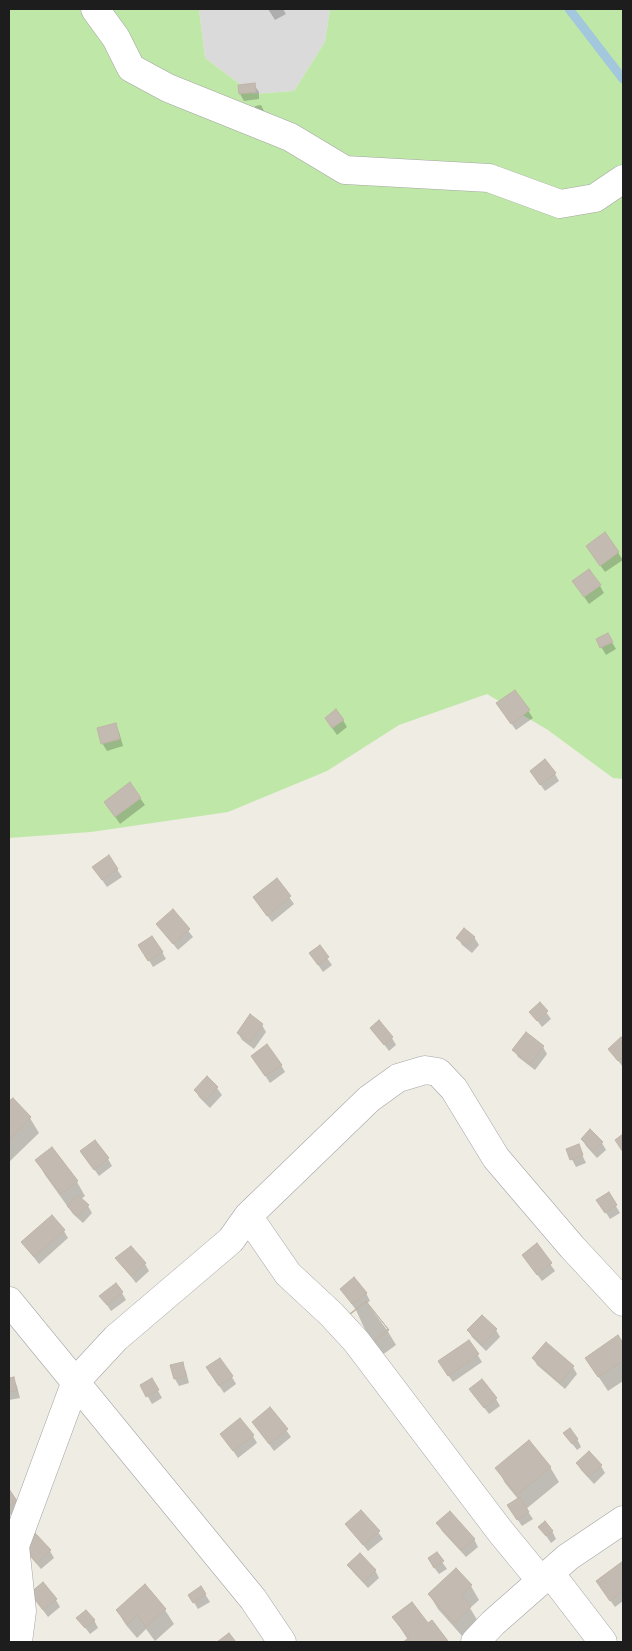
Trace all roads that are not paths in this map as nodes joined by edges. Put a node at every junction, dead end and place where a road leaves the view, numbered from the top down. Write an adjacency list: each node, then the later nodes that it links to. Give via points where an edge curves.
1 (95, 9): 2 (street, via 116,38 131,68 168,88 290,137 346,170 489,178 560,204 595,198)
2 (623, 178)
3 (248, 1216): 5 (street, via 369,1099 398,1078 425,1070 438,1072 454,1089 496,1158); 6 (street, via 231,1240 116,1338); 8 (street, via 288,1274 332,1314 356,1342 500,1531)
4 (9, 1301): 6 (street)
5 (623, 1302)
6 (76, 1381): 9 (street, via 15,1546 22,1611); 10 (street, via 253,1599)
7 (623, 1520): 8 (street, via 568,1557)
8 (546, 1577): 11 (street); 12 (street)
9 (18, 1642)
10 (282, 1642)
11 (475, 1642)
12 (603, 1642)

